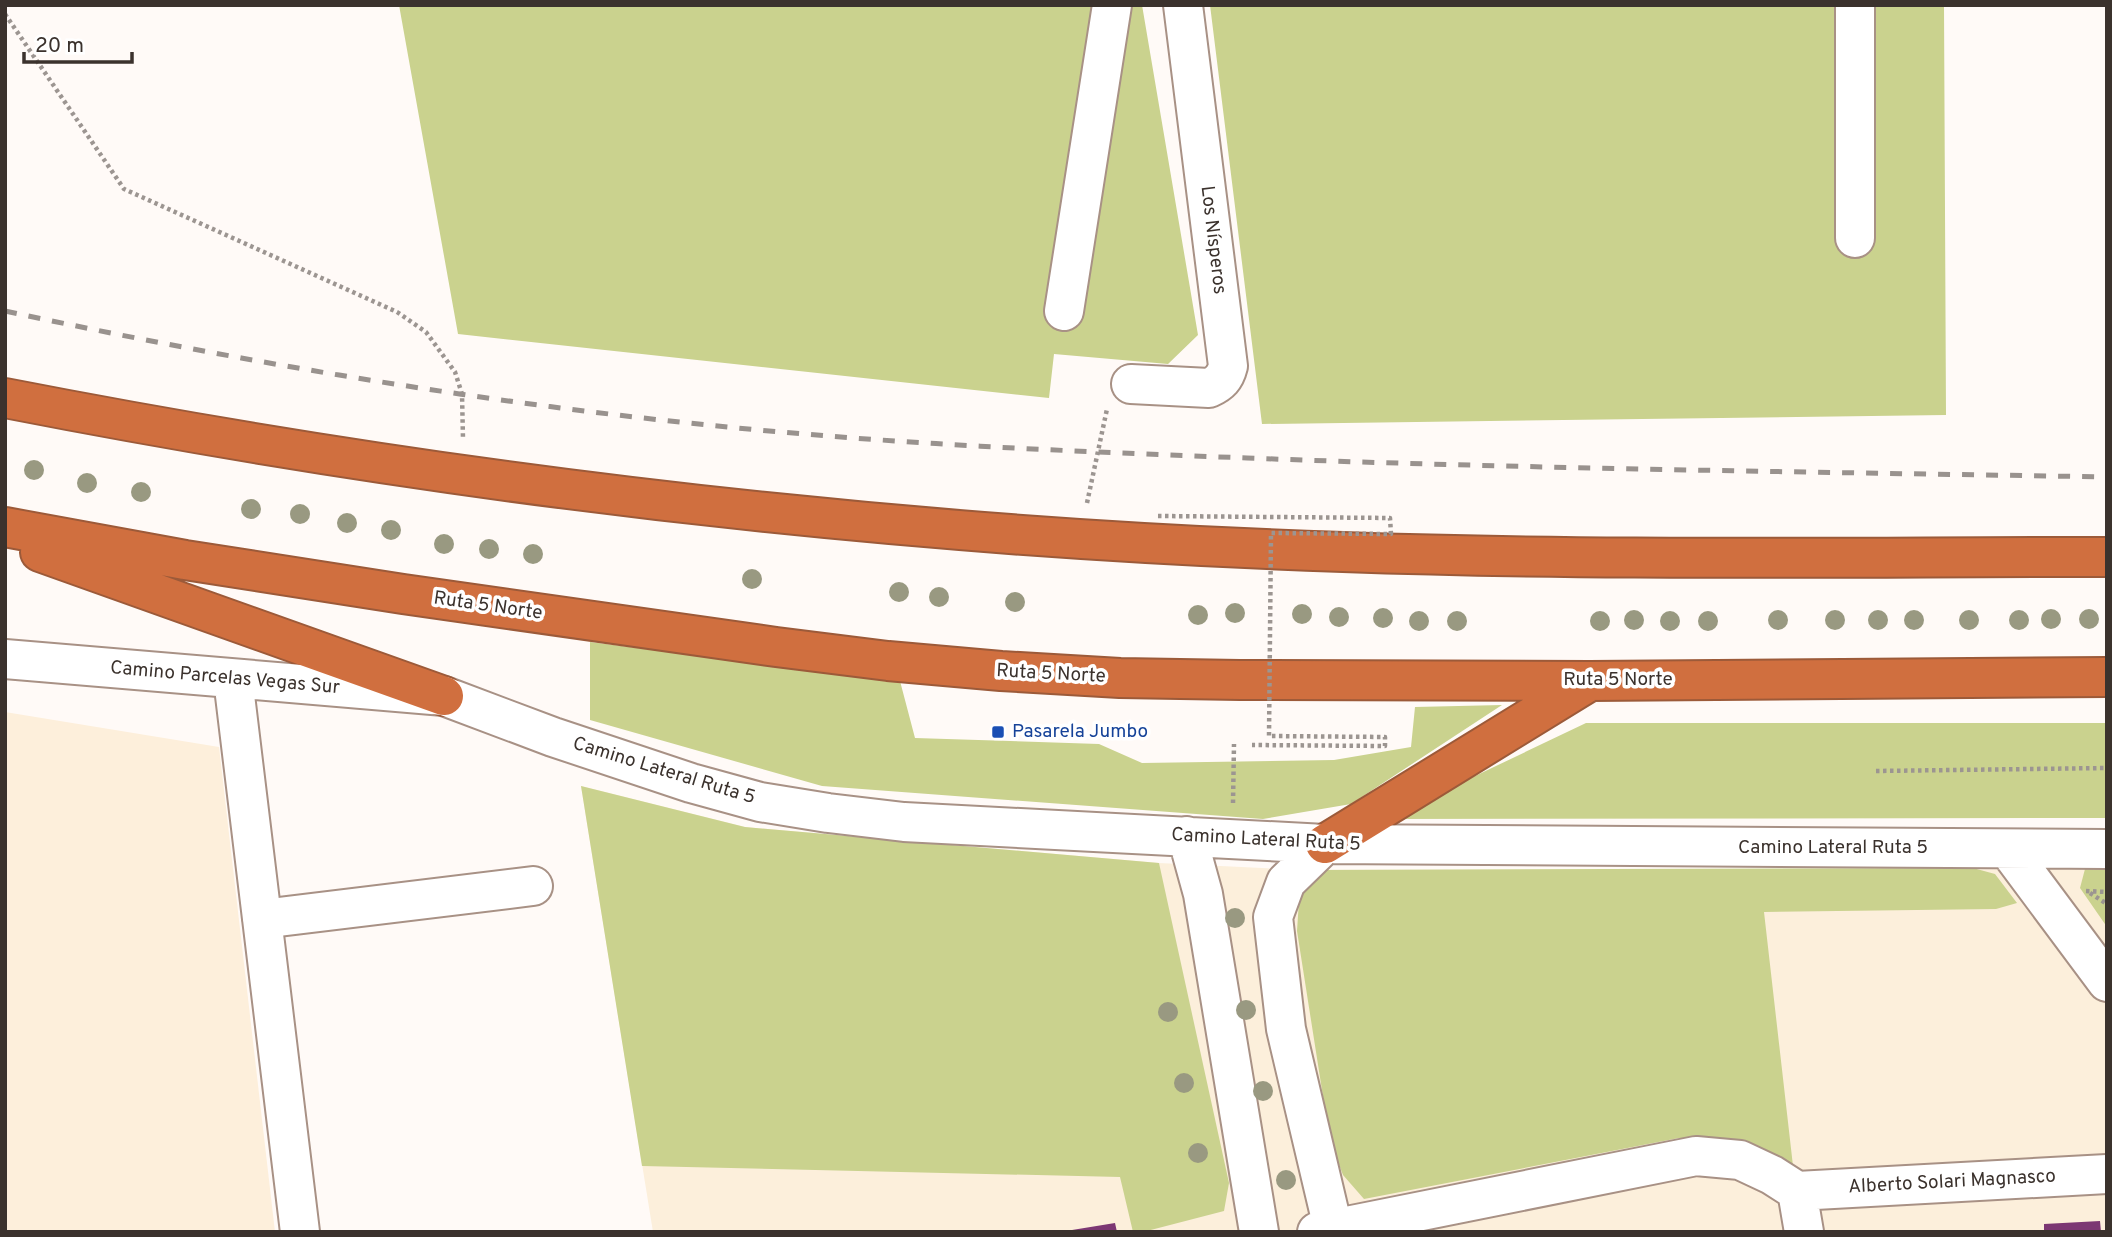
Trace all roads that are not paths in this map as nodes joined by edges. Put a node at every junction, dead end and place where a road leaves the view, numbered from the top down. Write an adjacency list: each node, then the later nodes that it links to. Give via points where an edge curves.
1 (1112, 5): 5 (street)
2 (1183, 5): 6 (street, Los Nísperos, via 1228,366 1226,376 1209,388)
3 (1855, 5): 4 (street)
4 (1855, 238)
5 (1064, 311)
6 (1131, 384)
7 (5, 398): 10 (highway, via 421,469 924,528 1341,552)
8 (5, 527): 14 (highway, Ruta 5 Norte, via 294,578 888,661 1120,678)
9 (5, 540): 15 (highway)
10 (2107, 557)
11 (5, 659): 13 (street, Camino Parcelas Vegas Sur)
12 (2107, 677): 14 (highway, Ruta 5 Norte)
13 (233, 679): 15 (street, Camino Parcelas Vegas Sur); 21 (street)
14 (1590, 681): 17 (highway)
15 (444, 696): 16 (street, Camino Lateral Ruta 5, via 691,783 760,802 904,822)
16 (1187, 836): 17 (street, Camino Lateral Ruta 5); 27 (street, via 1203,894)
17 (1325, 844): 18 (street, Camino Lateral Ruta 5); 25 (street, via 1286,882 1273,917 1286,1029)
18 (2008, 849): 19 (street, Camino Lateral Ruta 5); 22 (street)
19 (2107, 849)
20 (533, 886): 21 (street)
21 (262, 919): 26 (street)
22 (2107, 982)
23 (2107, 1174): 24 (street, Alberto Solari Magnasco)
24 (1797, 1191): 25 (street, via 1740,1160 1696,1156); 28 (street)
25 (1325, 1230)
26 (300, 1232)
27 (1259, 1232)
28 (1804, 1232)

